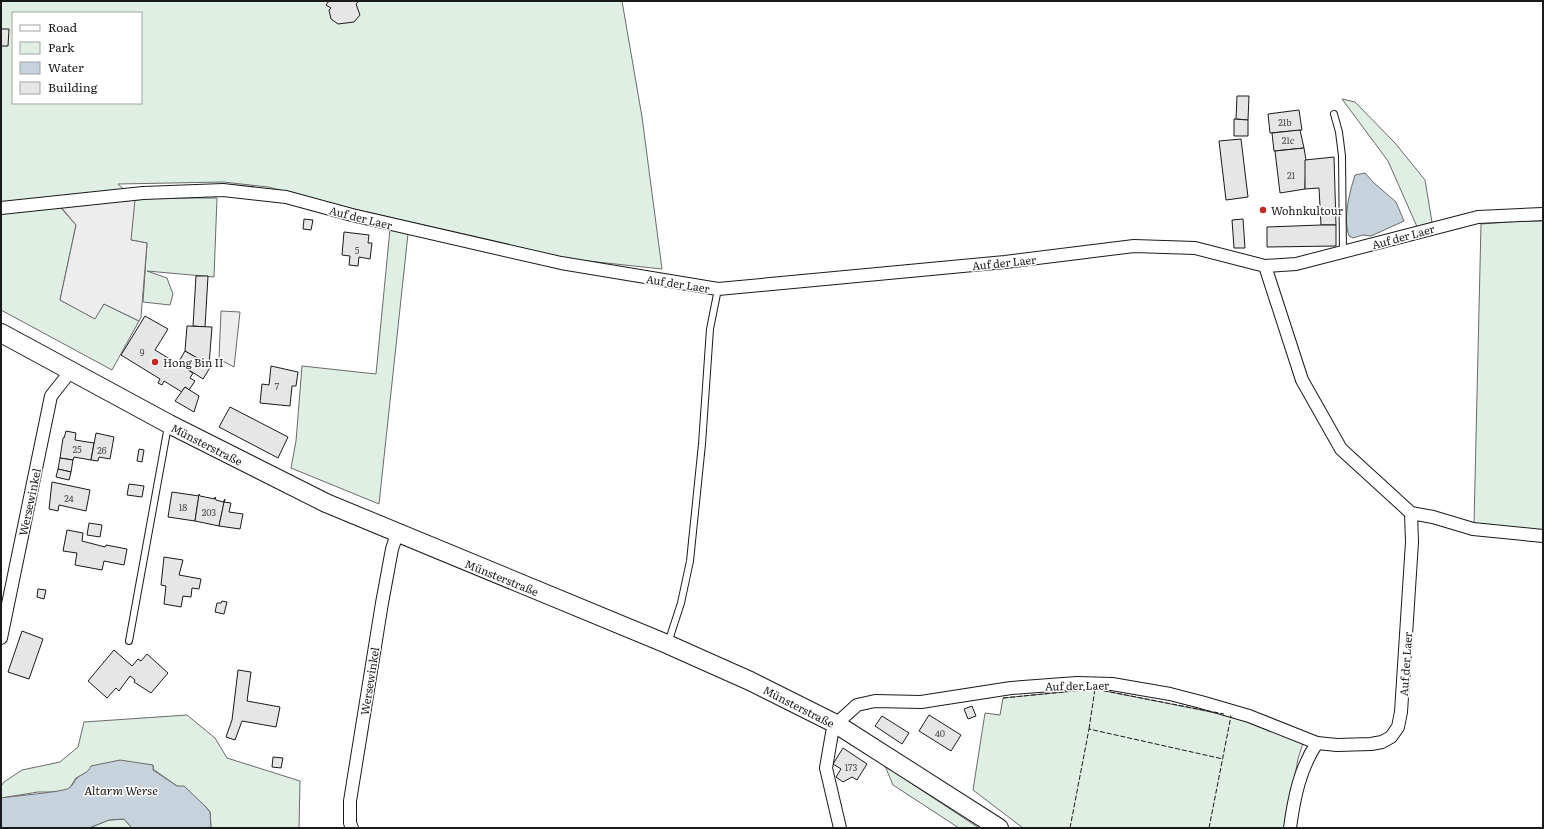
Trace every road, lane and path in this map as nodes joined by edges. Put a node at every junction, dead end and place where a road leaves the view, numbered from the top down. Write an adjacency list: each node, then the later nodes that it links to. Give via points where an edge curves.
1 (1334, 114): 4 (lane, via 1339,132 1343,176)
2 (1, 208): 6 (street, Auf der Laer, via 143,193 223,190 286,197 352,215 561,263)
3 (1543, 214): 4 (street, Auf der Laer, via 1478,217)
4 (1343, 252): 5 (street, Auf der Laer, via 1296,264)
5 (1265, 266): 6 (street, Auf der Laer, via 1196,248 1134,246 1005,262); 10 (street, via 1302,380 1341,449)
6 (718, 289): 15 (lane, Auf der Laer, via 710,329 690,560 681,603)
7 (1, 333): 8 (main road, Münsterstraße)
8 (70, 372): 9 (main road, Münsterstraße); 13 (street, Wersewinkel, via 52,396)
9 (168, 424): 11 (main road, Münsterstraße, via 326,503); 14 (lane)
10 (1411, 514): 12 (street, via 1433,517 1473,529); 17 (street, Auf der Laer, via 1412,542 1404,690 1398,727 1391,737 1382,742 1337,745)
11 (397, 534): 15 (main road, Münsterstraße); 18 (street, Wersewinkel, via 382,602 350,801)
12 (1543, 536)
13 (1, 638)
14 (129, 641)
15 (667, 644): 16 (main road, Münsterstraße, via 750,681)
16 (836, 724): 17 (street, Auf der Laer, via 858,705 875,701 921,702 1011,688 1077,683 1112,684 1201,702 1249,716); 19 (street, via 832,732 826,768); 20 (main road, Münsterstraße)
17 (1317, 743): 21 (street, via 1307,758 1300,776)
18 (352, 828)
19 (840, 828)
20 (999, 828)
21 (1290, 828)

